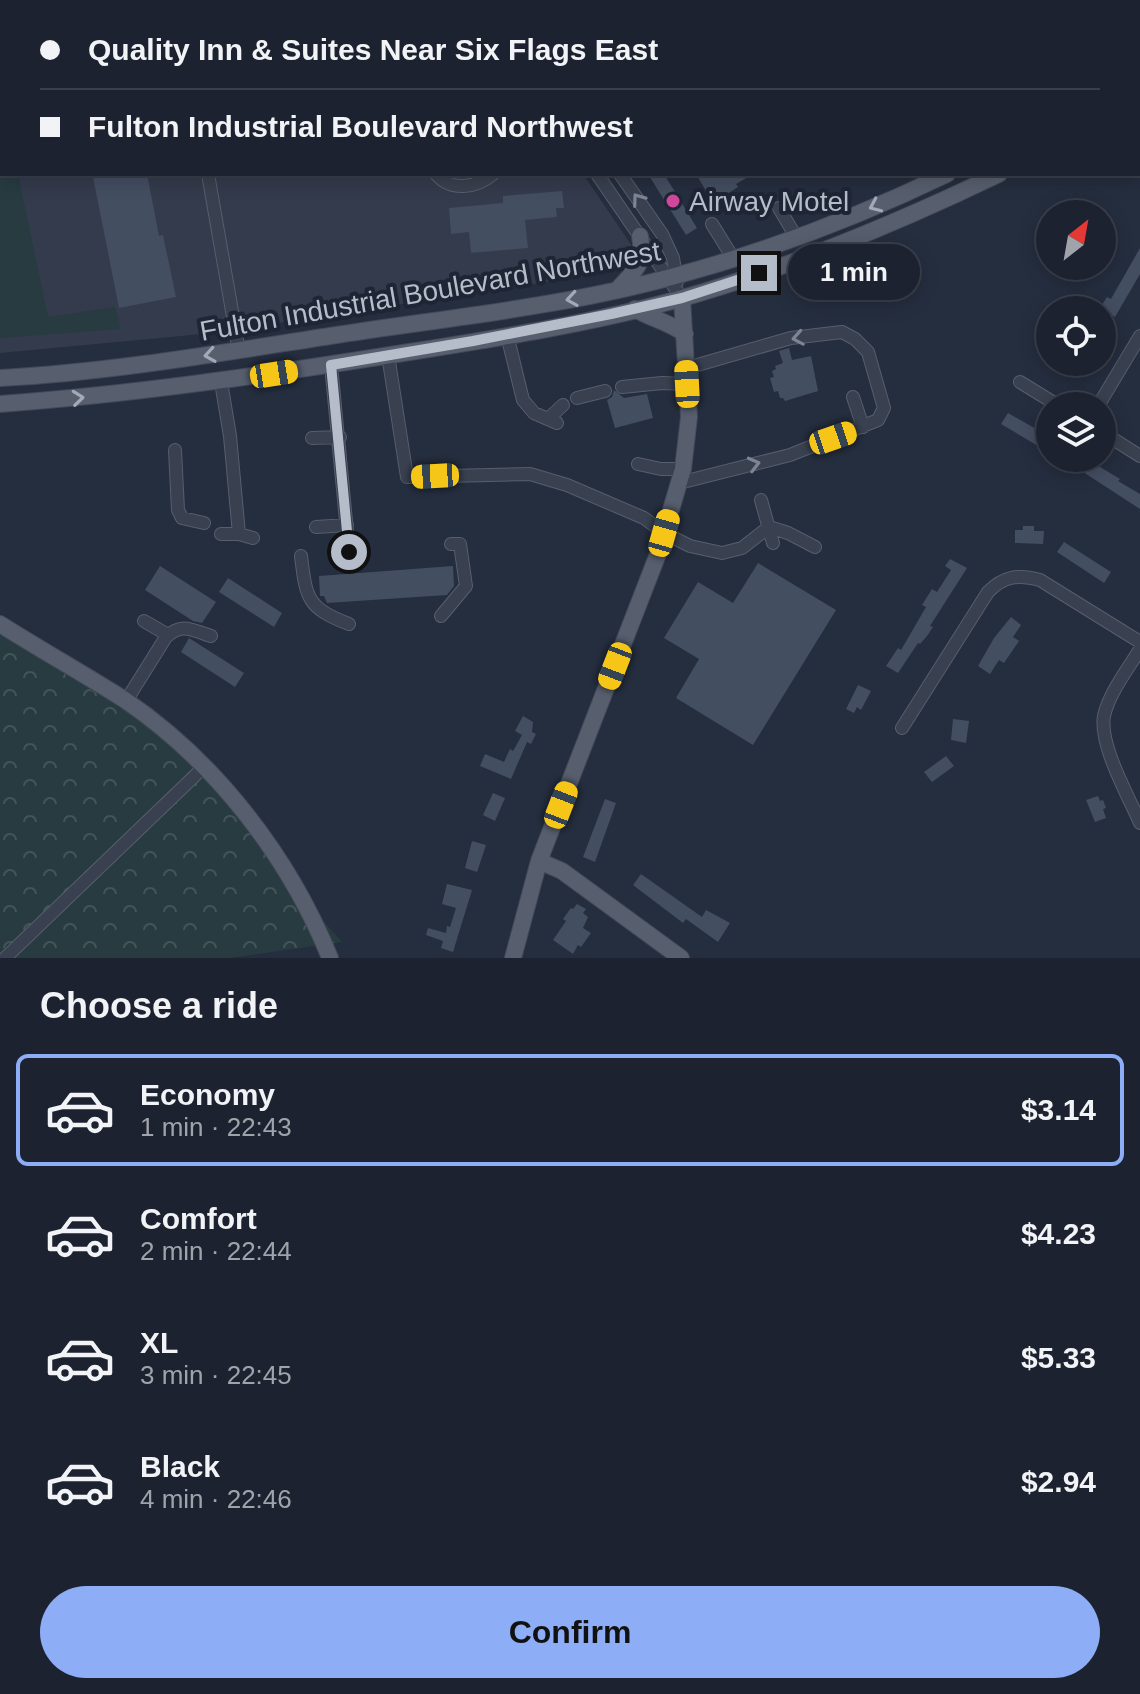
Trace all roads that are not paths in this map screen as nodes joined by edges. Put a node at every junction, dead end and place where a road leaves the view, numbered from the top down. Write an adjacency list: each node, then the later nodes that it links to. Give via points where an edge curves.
1 (208, 176): 20 (street)
2 (439, 176): 3 (street, via 452,186 471,186)
3 (489, 176)
4 (598, 176): 10 (street)
5 (621, 176): 13 (street, one-way to 5, via 673,258 662,234)
6 (942, 176): 11 (main road, Fulton Industrial Boulevard Northwest, one-way to 11)
7 (995, 176): 15 (main road, Fulton Industrial Boulevard Northwest, via 866,235)
8 (779, 208): 11 (street)
9 (712, 224): 12 (street)
10 (640, 236): 13 (street); 14 (main road, via 639,265)
11 (796, 237): 12 (main road, Fulton Industrial Boulevard Northwest)
12 (733, 258): 13 (main road, Fulton Industrial Boulevard Northwest)
13 (671, 277): 14 (main road, Fulton Industrial Boulevard Northwest); 15 (street)
14 (618, 289): 20 (main road, Fulton Industrial Boulevard Northwest, one-way to 20)
15 (682, 298): 16 (main road, Fulton Industrial Boulevard Northwest); 17 (main road)
16 (635, 309): 17 (main road); 18 (main road, Fulton Industrial Boulevard Northwest)
17 (685, 334): 23 (main road)
18 (507, 335): 21 (main road, Fulton Industrial Boulevard Northwest); 34 (street, via 523,400 534,413 552,421)
19 (1140, 336): 30 (street)
20 (239, 351): 24 (main road, Fulton Industrial Boulevard Northwest, one-way to 24)
21 (388, 355): 22 (main road, Fulton Industrial Boulevard Northwest); 48 (street, via 407,477 530,474 644,518)
22 (331, 365): 25 (main road, Fulton Industrial Boulevard Northwest); 36 (street)
23 (687, 376): 27 (street); 35 (street, one-way to 23, via 878,420 884,408 868,352 842,332 791,338); 42 (main road, via 688,443)
24 (0, 378)
25 (221, 382): 33 (main road, Fulton Industrial Boulevard Northwest, one-way to 25); 50 (street)
26 (1020, 382): 29 (street)
27 (622, 387)
28 (605, 391): 32 (street)
29 (1036, 392)
30 (1106, 392)
31 (853, 397): 35 (street)
32 (577, 398)
33 (0, 404)
34 (563, 405)
35 (863, 427): 42 (street, one-way to 35, via 790,455)
36 (340, 437): 37 (street); 45 (street)
37 (312, 438)
38 (1116, 441): 40 (street)
39 (175, 450): 44 (street, via 178,510 182,518)
40 (1140, 456)
41 (638, 464): 42 (street)
42 (681, 476): 48 (main road)
43 (761, 500): 47 (street)
44 (204, 523)
45 (347, 525): 46 (street); 55 (street)
46 (316, 527)
47 (769, 527): 48 (street, via 742,548 722,553); 52 (street); 54 (street)
48 (664, 533): 69 (main road)
49 (221, 534): 50 (street)
50 (239, 534): 51 (street)
51 (253, 538)
52 (773, 543)
53 (451, 544): 57 (street, via 460,544 466,586)
54 (815, 547)
55 (349, 552)
56 (301, 556): 60 (street, via 305,591 318,610)
57 (441, 616)
58 (144, 621): 61 (street)
59 (0, 624): 65 (main road)
60 (349, 624)
61 (168, 635): 62 (street, via 183,626); 65 (street)
62 (211, 636)
63 (1140, 642): 66 (street, via 1040,580 1011,577 988,592)
64 (1140, 649): 68 (street, via 1107,705 1103,730)
65 (126, 701): 67 (main road)
66 (902, 728)
67 (204, 767): 70 (street); 71 (main road, via 296,886)
68 (1140, 823)
69 (539, 861): 72 (main road); 73 (main road, via 562,871)
70 (5, 958)
71 (330, 958)
72 (513, 958)
73 (681, 958)

